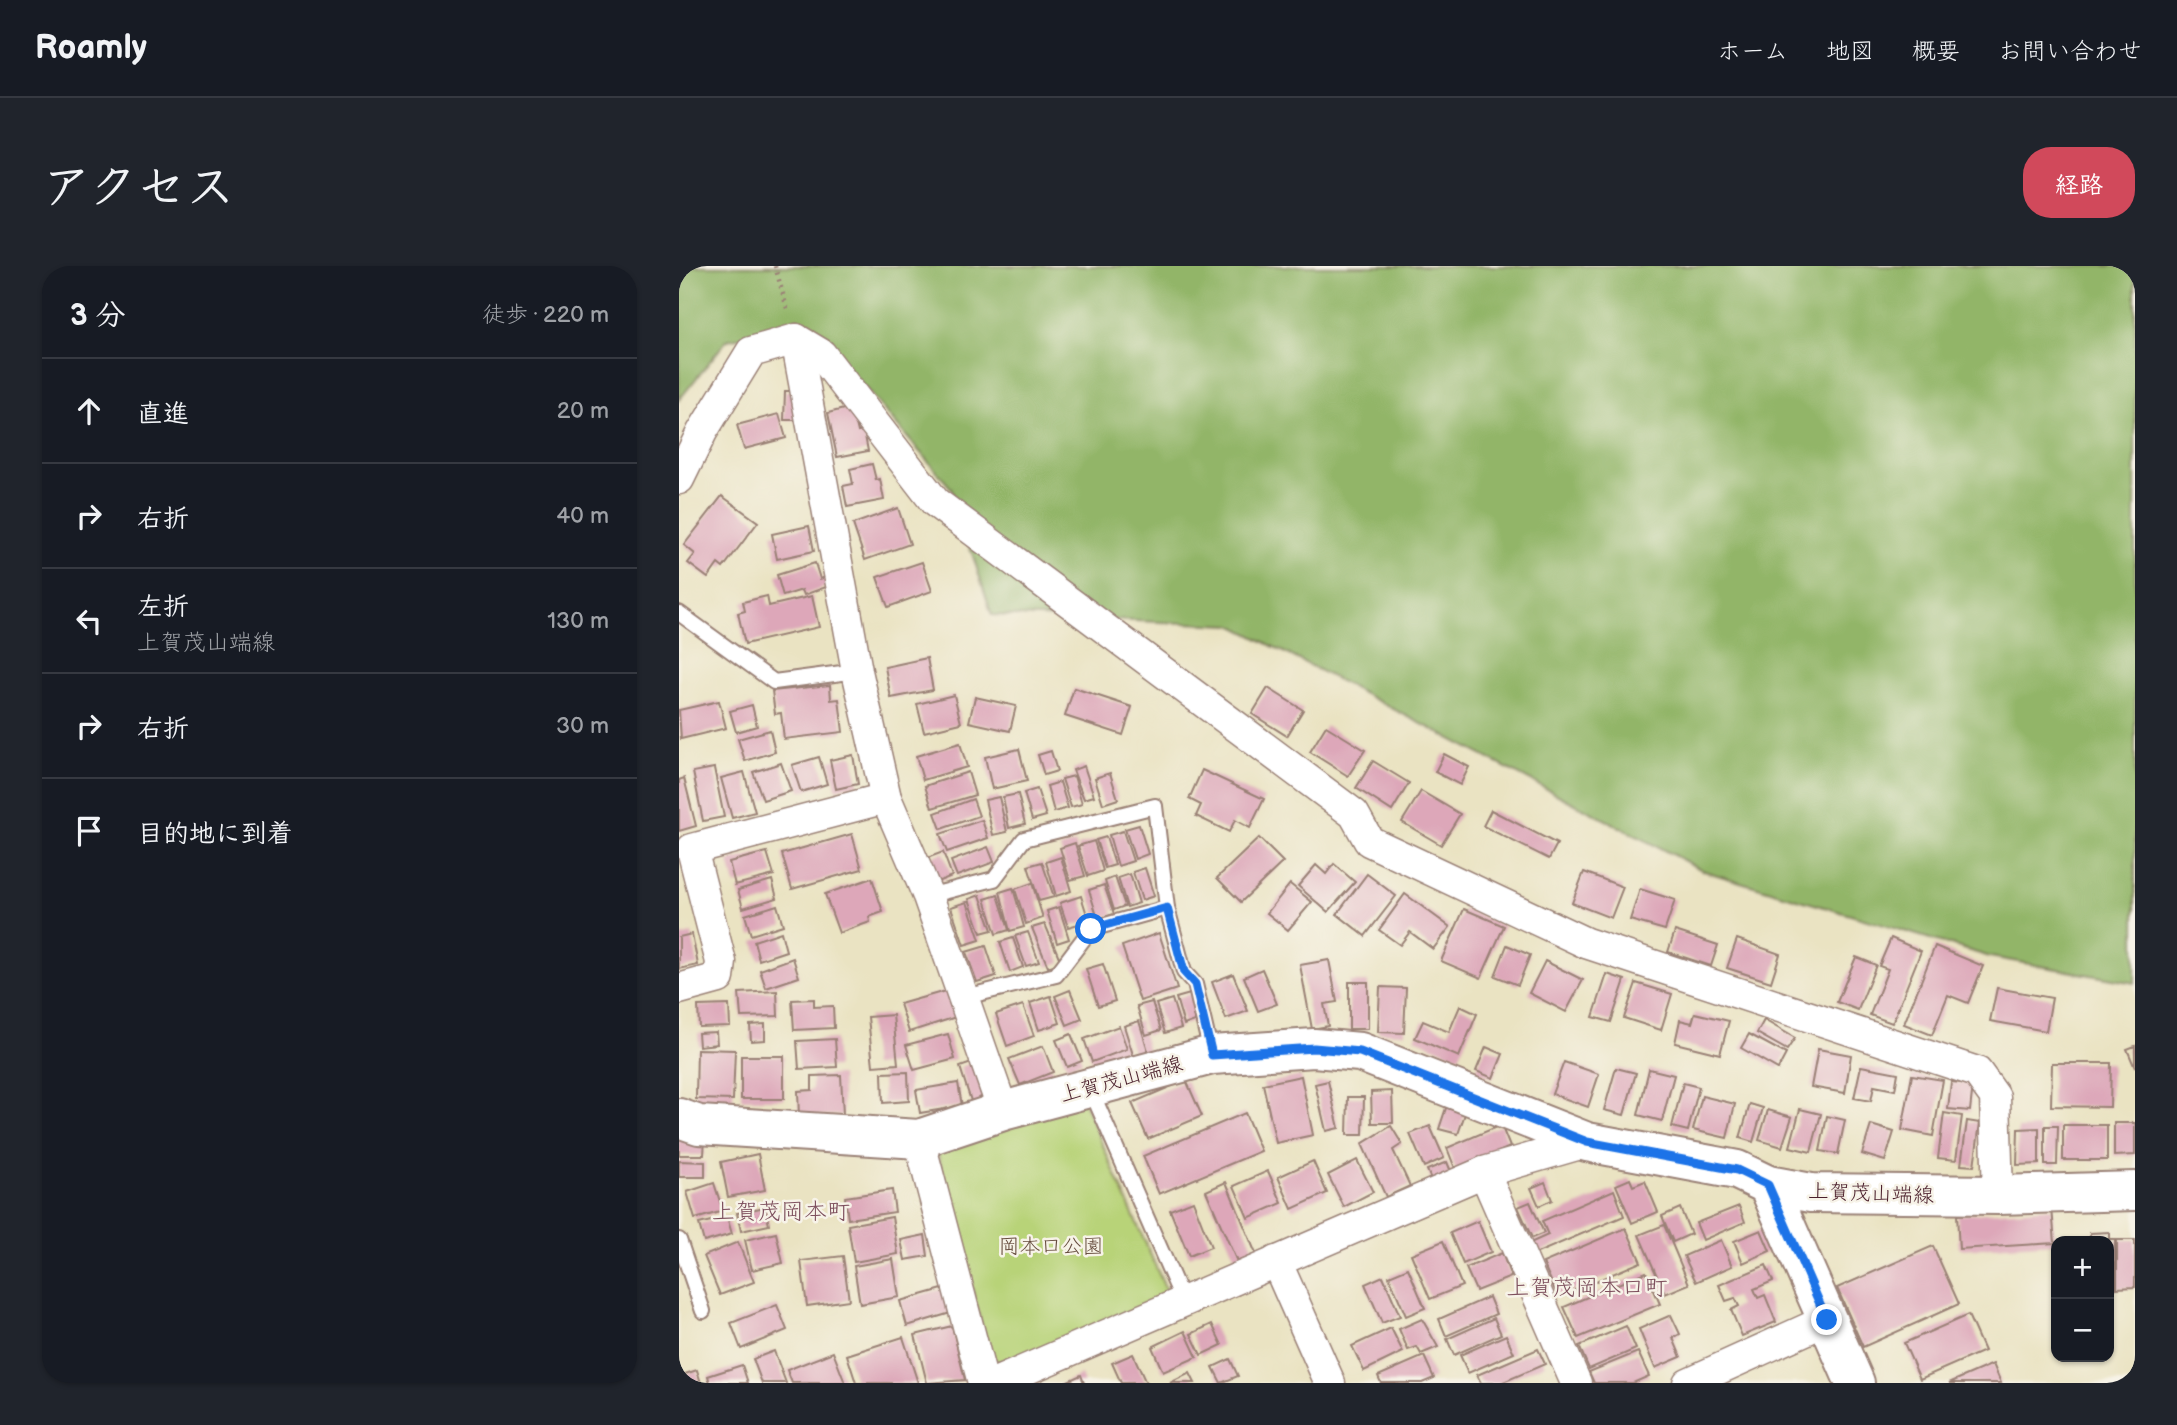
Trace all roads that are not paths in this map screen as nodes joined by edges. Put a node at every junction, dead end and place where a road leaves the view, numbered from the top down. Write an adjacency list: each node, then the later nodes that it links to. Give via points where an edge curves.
1 (796, 339): 2 (street, via 751,352); 4 (street); 20 (street, via 821,354 935,502 1354,814 1369,841 1586,943 1977,1072 1995,1097)
2 (679, 479)
3 (679, 612): 4 (lane, via 774,682)
4 (857, 671): 5 (street)
5 (886, 798): 6 (street); 7 (street)
6 (686, 851): 9 (street, via 721,962 719,978)
7 (928, 896): 8 (lane, via 993,879 1024,839 1155,806); 10 (street)
8 (1167, 908): 10 (lane, via 1091,929 1056,975); 11 (lane, via 1184,972 1195,984)
9 (679, 989)
10 (965, 997): 13 (street)
11 (1212, 1055): 12 (main road, 上賀茂山端線); 16 (main road, 上賀茂山端線, via 1314,1048 1360,1052)
12 (1090, 1087): 13 (main road, 上賀茂山端線); 23 (lane)
13 (1003, 1111): 15 (main road, 上賀茂山端線)
14 (679, 1118): 15 (main road, 上賀茂山端線, via 699,1125)
15 (919, 1139): 26 (street)
16 (1587, 1142): 17 (street); 18 (main road, 上賀茂山端線, via 1737,1170)
17 (1484, 1171): 22 (street); 29 (street)
18 (1768, 1185): 20 (main road, 上賀茂山端線, via 1811,1194); 25 (main road)
19 (2135, 1191): 20 (main road, 上賀茂山端線)
20 (1998, 1195)
21 (679, 1240): 24 (lane)
22 (1276, 1261): 23 (street); 28 (street)
23 (1184, 1303): 27 (street)
24 (703, 1311)
25 (1827, 1320): 30 (street); 31 (main road)
26 (983, 1383)
27 (995, 1383)
28 (1330, 1383)
29 (1576, 1383)
30 (1688, 1383)
31 (1855, 1383)

